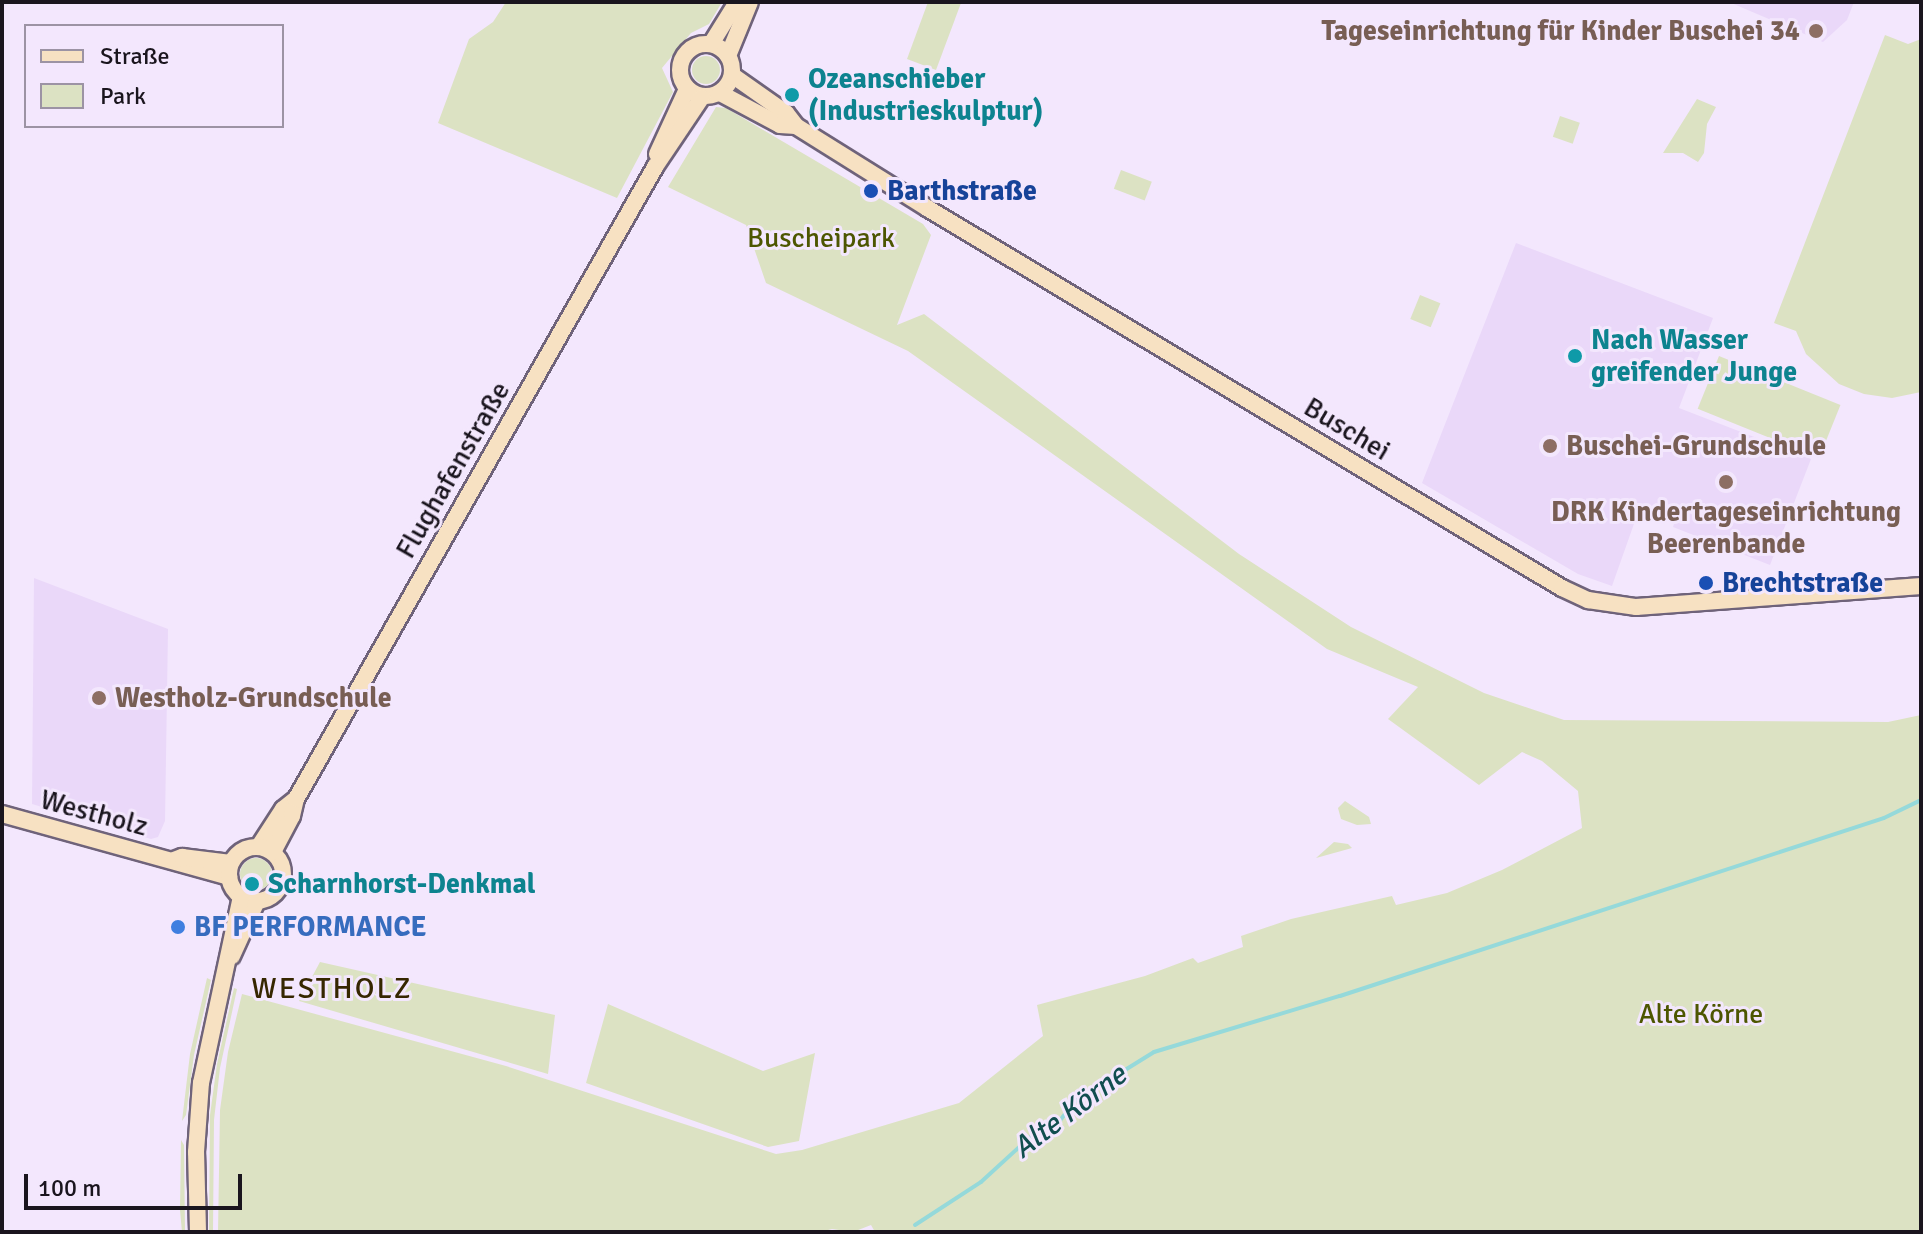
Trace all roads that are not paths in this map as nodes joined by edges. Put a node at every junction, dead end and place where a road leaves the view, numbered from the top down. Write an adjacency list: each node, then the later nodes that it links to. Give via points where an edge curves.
1 (737, 2): 3 (main road, Flughafenstraße)
2 (750, 2): 4 (main road)
3 (711, 44): 4 (main road); 6 (main road, Flughafenstraße, via 693,47 683,57 679,71)
4 (728, 56): 5 (main road)
5 (732, 75): 7 (main road); 9 (main road, Buschei)
6 (687, 89): 8 (main road); 10 (main road, Flughafenstraße)
7 (720, 93): 8 (main road); 9 (main road, Buschei, via 780,125)
8 (702, 97): 10 (main road, Flughafenstraße)
9 (796, 126): 11 (main road, Buschei, via 1117,323 1588,600 1636,607)
10 (655, 167): 13 (main road, Flughafenstraße, via 296,799 292,816)
11 (1921, 586)
12 (2, 814): 14 (main road, Westholz, via 172,860 180,867)
13 (266, 849): 14 (main road, via 241,851); 15 (main road, via 281,862 283,880 272,896)
14 (230, 870): 15 (main road)
15 (249, 898): 16 (main road, via 201,1083)
16 (198, 1232)

